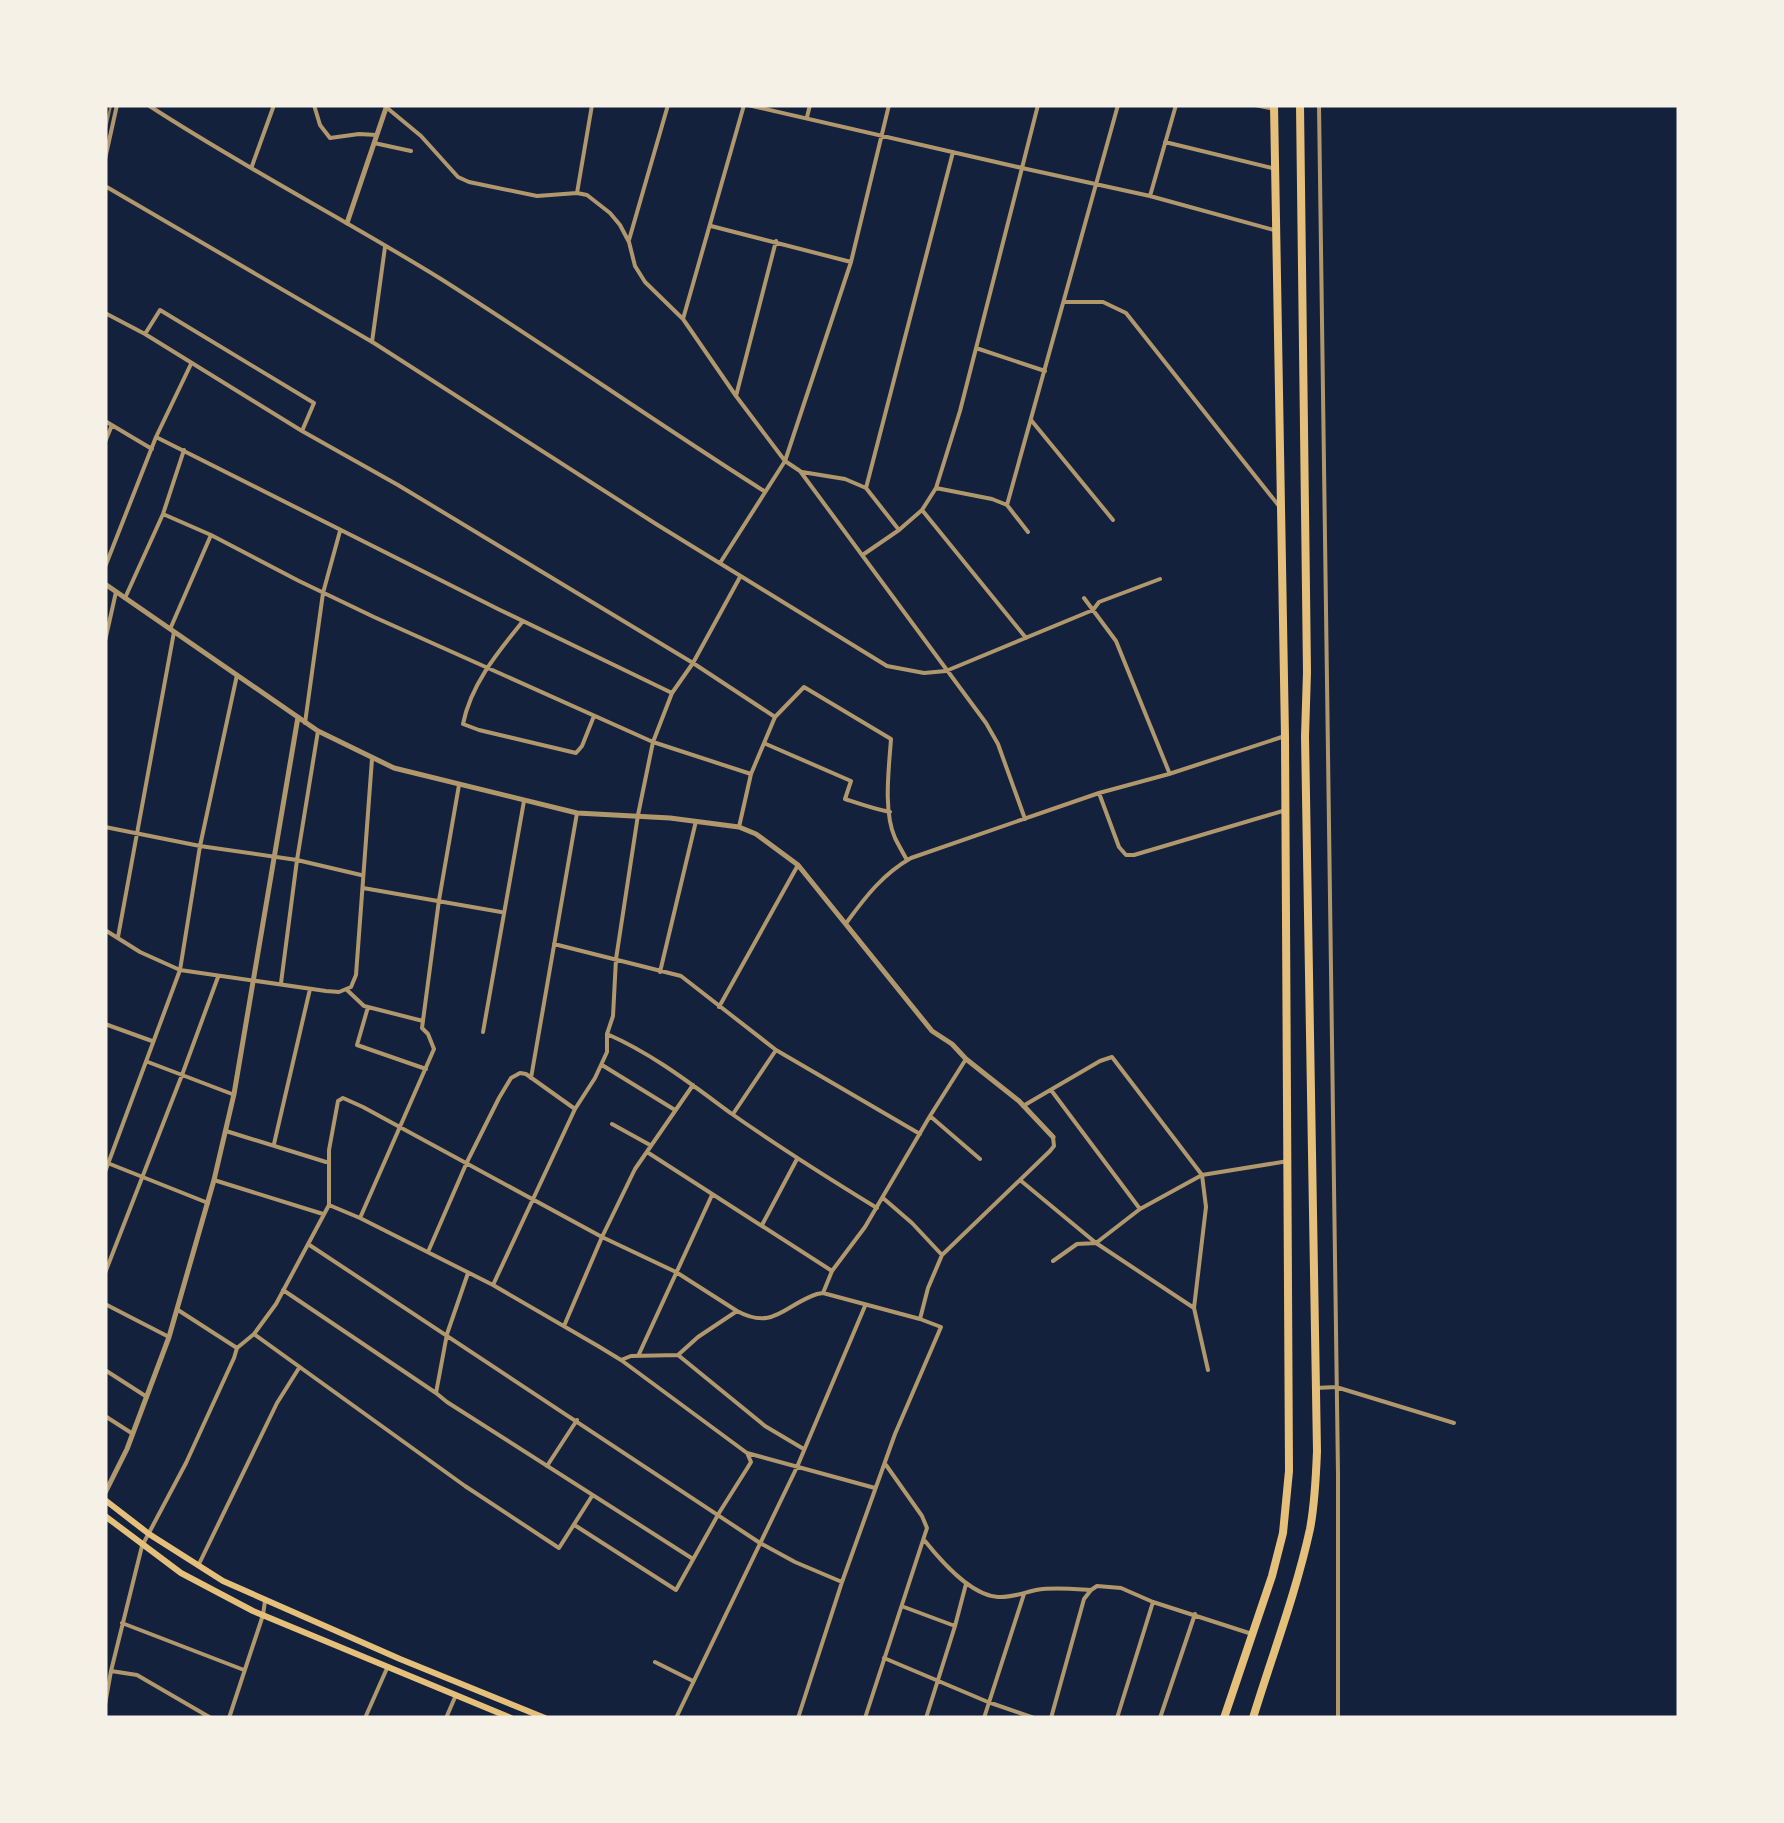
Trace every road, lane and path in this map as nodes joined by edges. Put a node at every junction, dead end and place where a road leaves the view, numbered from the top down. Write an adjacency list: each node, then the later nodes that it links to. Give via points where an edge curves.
1 (117, 105): 25 (street)
2 (148, 105): 26 (street)
3 (274, 105): 26 (street)
4 (314, 105): 19 (street, via 330,138)
5 (592, 105): 31 (street)
6 (668, 105): 37 (street)
7 (746, 105): 18 (street); 34 (street)
8 (810, 105): 18 (street)
9 (890, 105): 20 (street)
10 (1038, 105): 27 (street)
11 (1118, 105): 29 (street)
12 (1176, 105): 21 (street)
13 (1255, 105): 17 (street)
14 (1300, 105): 217 (highway)
15 (1318, 105): 216 (street)
16 (387, 106): 19 (street); 31 (street, via 469,182 537,196)
17 (1274, 107): 28 (highway)
18 (807, 117): 20 (street)
19 (376, 135): 22 (street)
20 (882, 136): 24 (street); 39 (street)
21 (1165, 142): 28 (street); 32 (street)
22 (374, 144): 23 (street); 33 (street)
23 (411, 152)
24 (953, 152): 27 (street); 59 (street)
25 (105, 160)
26 (252, 168): 33 (street)
27 (1022, 168): 29 (street); 45 (street)
28 (1276, 169): 35 (highway)
29 (1098, 184): 32 (street); 40 (street)
30 (105, 186): 44 (street)
31 (576, 193): 37 (street, via 610,213)
32 (1150, 196): 35 (street)
33 (347, 223): 38 (street)
34 (710, 226): 36 (street); 42 (street)
35 (1276, 231): 64 (highway)
36 (776, 241): 39 (street); 48 (street)
37 (629, 242): 42 (street, via 645,282)
38 (386, 247): 44 (street); 61 (street)
39 (852, 262): 57 (street)
40 (1065, 302): 47 (street); 64 (street, via 1102,302 1126,314)
41 (105, 313): 43 (street)
42 (683, 319): 48 (street)
43 (145, 334): 46 (street); 52 (street, via 160,310 314,403)
44 (372, 342): 72 (street)
45 (976, 348): 47 (street); 60 (street)
46 (191, 364): 52 (street); 53 (street)
47 (1045, 370): 49 (street)
48 (736, 396): 57 (street)
49 (1031, 420): 62 (street); 66 (street)
50 (105, 421): 51 (street)
51 (112, 425): 54 (street); 55 (street)
52 (302, 431): 86 (street)
53 (156, 436): 55 (street); 56 (street)
54 (105, 442)
55 (152, 450): 73 (street)
56 (184, 450): 65 (street); 67 (street)
57 (785, 460): 58 (street); 61 (street)
58 (800, 471): 59 (street); 71 (street)
59 (866, 488): 68 (street)
60 (936, 488): 62 (street); 63 (street)
61 (764, 492): 72 (street)
62 (1007, 505): 69 (street)
63 (922, 510): 68 (street); 84 (street)
64 (1282, 510): 96 (highway)
65 (163, 514): 70 (street); 79 (street)
66 (1113, 520)
67 (340, 529): 78 (street); 82 (street)
68 (899, 530): 71 (street)
69 (1028, 532)
70 (210, 535): 78 (street); 83 (street)
71 (864, 554): 88 (street)
72 (720, 563): 74 (street)
73 (105, 566)
74 (740, 578): 86 (street); 88 (street, via 887,666)
75 (1160, 579): 81 (street)
76 (105, 584): 77 (street)
77 (116, 592): 79 (street); 85 (street)
78 (323, 593): 87 (street); 94 (street)
79 (125, 598): 83 (street)
80 (1084, 598): 81 (street)
81 (1093, 610): 84 (street); 101 (street, via 1116,641)
82 (522, 621): 87 (street); 90 (street)
83 (172, 630): 89 (street); 113 (street)
84 (1026, 638): 88 (street)
85 (105, 640)
86 (693, 663): 90 (street); 92 (street)
87 (486, 667): 91 (street); 91 (street, via 463,724 576,753)
88 (946, 671): 109 (street, via 998,744)
89 (236, 676): 93 (street); 114 (street)
90 (672, 693): 97 (street)
91 (594, 716): 97 (street)
92 (775, 717): 98 (street); 106 (street, via 804,687 891,738)
93 (298, 718): 94 (street); 115 (street)
94 (305, 722): 95 (street)
95 (318, 731): 99 (street); 116 (street)
96 (1285, 736): 101 (street); 105 (highway)
97 (652, 742): 100 (street); 108 (street)
98 (766, 744): 100 (street); 106 (street, via 851,781 845,798)
99 (372, 759): 102 (street); 119 (street)
100 (751, 774): 111 (street)
101 (1170, 774): 103 (street)
102 (459, 785): 104 (street); 121 (street)
103 (1099, 792): 105 (street, via 1126,855); 109 (street)
104 (524, 800): 107 (street); 122 (street)
105 (1286, 810): 169 (highway)
106 (890, 812): 117 (street)
107 (577, 814): 108 (street); 126 (street)
108 (638, 814): 110 (street); 127 (street)
109 (1025, 819): 117 (street)
110 (696, 821): 111 (street); 129 (street)
111 (739, 826): 118 (street)
112 (105, 827): 113 (street)
113 (136, 833): 114 (street); 125 (street)
114 (200, 846): 115 (street); 128 (street)
115 (276, 856): 116 (street); 131 (street)
116 (296, 860): 119 (street); 132 (street)
117 (908, 860): 123 (street, via 870,891)
118 (798, 865): 123 (street); 136 (street)
119 (363, 876): 120 (street)
120 (362, 888): 121 (street); 134 (street, via 356,975)
121 (439, 900): 122 (street); 137 (street)
122 (503, 912): 139 (street)
123 (844, 926): 143 (street, via 932,1031)
124 (105, 930): 125 (street)
125 (117, 938): 128 (street)
126 (554, 944): 127 (street); 148 (street)
127 (616, 959): 129 (street); 140 (street)
128 (180, 970): 130 (street); 141 (street)
129 (660, 972): 136 (street, via 680,976)
130 (218, 977): 131 (street); 147 (street)
131 (254, 981): 132 (street); 151 (street)
132 (281, 984): 133 (street)
133 (310, 989): 134 (street); 162 (street)
134 (347, 990): 135 (street)
135 (368, 1007): 137 (street); 146 (street, via 357,1044)
136 (719, 1007): 142 (street)
137 (423, 1021): 146 (street, via 434,1049)
138 (105, 1024): 141 (street)
139 (483, 1032)
140 (607, 1034): 145 (street); 149 (street)
141 (154, 1042): 144 (street)
142 (776, 1050): 155 (street); 160 (street)
143 (966, 1059): 152 (street); 156 (street)
144 (148, 1062): 147 (street); 170 (street)
145 (602, 1064): 153 (street); 154 (street)
146 (426, 1069): 158 (street)
147 (182, 1075): 151 (street); 173 (street)
148 (531, 1078): 153 (street); 168 (street, via 511,1078)
149 (693, 1085): 154 (street); 155 (street)
150 (1051, 1090): 152 (street); 172 (street, via 1112,1057); 182 (street)
151 (234, 1094): 159 (street)
152 (1024, 1106): 161 (street)
153 (575, 1109): 177 (street)
154 (675, 1110): 163 (street)
155 (733, 1114): 165 (street)
156 (930, 1116): 160 (street); 166 (street)
157 (612, 1124): 163 (street)
158 (400, 1128): 167 (street, via 343,1098 336,1106); 168 (street); 184 (street)
159 (226, 1131): 162 (street); 174 (street)
160 (920, 1134): 178 (street)
161 (1053, 1138): 175 (street, via 1054,1146)
162 (274, 1144): 167 (street)
163 (650, 1145): 164 (street)
164 (646, 1152): 176 (street); 186 (street)
165 (797, 1159): 181 (street); 185 (street)
166 (980, 1159)
167 (329, 1162): 180 (street)
168 (467, 1162): 177 (street); 189 (street)
169 (1288, 1162): 172 (street); 252 (highway, via 1287,1507)
170 (108, 1163): 171 (street); 173 (street)
171 (105, 1172)
172 (1202, 1175): 182 (street); 201 (street, via 1206,1207)
173 (142, 1178): 179 (street); 194 (street)
174 (214, 1180): 179 (street); 183 (street)
175 (1020, 1180): 187 (street); 190 (street)
176 (712, 1195): 185 (street); 193 (street)
177 (532, 1197): 186 (street); 196 (street)
178 (883, 1198): 181 (street); 190 (street)
179 (208, 1202): 202 (street)
180 (328, 1205): 183 (street); 184 (street)
181 (877, 1208): 192 (street)
182 (1140, 1209): 187 (street)
183 (323, 1214): 188 (street)
184 (360, 1218): 189 (street)
185 (762, 1226): 192 (street)
186 (602, 1236): 193 (street); 205 (street)
187 (1096, 1243): 191 (street, via 1077,1244); 201 (street)
188 (308, 1244): 197 (street); 207 (street)
189 (428, 1252): 195 (street)
190 (942, 1255): 204 (street)
191 (1054, 1261)
192 (832, 1271): 198 (street)
193 (676, 1272): 203 (street); 210 (street)
194 (105, 1273)
195 (468, 1273): 196 (street); 207 (street)
196 (493, 1285): 205 (street)
197 (282, 1290): 206 (street); 218 (street)
198 (823, 1294): 200 (street); 203 (street, via 768,1319)
199 (105, 1304): 208 (street)
200 (865, 1306): 204 (street); 224 (street)
201 (1194, 1308): 215 (street)
202 (178, 1310): 208 (street); 209 (street)
203 (737, 1311): 211 (street)
204 (920, 1319): 226 (street, via 940,1332)
205 (564, 1326): 212 (street)
206 (254, 1334): 209 (street); 213 (street)
207 (447, 1334): 218 (street); 221 (street)
208 (169, 1337): 219 (street)
209 (236, 1348): 235 (street)
210 (638, 1355): 211 (street); 212 (street)
211 (678, 1355): 224 (street)
212 (622, 1360): 225 (street)
213 (299, 1368): 234 (street, via 559,1548); 240 (street)
214 (105, 1370): 219 (street)
215 (1208, 1370)
216 (1336, 1387): 217 (street); 222 (street); 280 (street)
217 (1316, 1388): 279 (highway, via 1310,1529)
218 (436, 1393): 227 (street)
219 (147, 1398): 223 (street)
220 (105, 1416): 223 (street)
221 (578, 1420): 227 (street); 232 (street)
222 (1454, 1423)
223 (132, 1434): 231 (street)
224 (803, 1449): 228 (street)
225 (748, 1453): 228 (street); 232 (street, via 748,1468)
226 (885, 1464): 229 (street); 236 (street, via 922,1516)
227 (546, 1467): 230 (street)
228 (797, 1468): 229 (street); 237 (street)
229 (876, 1488): 241 (street)
230 (592, 1496): 234 (street); 239 (street)
231 (105, 1497): 235 (main road)
232 (718, 1514): 237 (street); 239 (street)
233 (105, 1516): 238 (main road)
234 (576, 1526): 239 (street, via 676,1590)
235 (149, 1534): 238 (street); 240 (main road)
236 (924, 1541): 242 (street); 247 (street)
237 (760, 1542): 241 (street); 258 (street)
238 (142, 1546): 249 (main road); 250 (street)
239 (693, 1559)
240 (198, 1566): 245 (main road)
241 (842, 1582): 270 (street)
242 (966, 1582): 244 (street, via 993,1597); 251 (street)
243 (1091, 1590): 244 (street); 246 (street, via 1121,1588); 275 (street)
244 (1024, 1593): 261 (street)
245 (265, 1600): 249 (street); 268 (main road)
246 (1153, 1602): 248 (street); 276 (street)
247 (902, 1606): 251 (street); 253 (street)
248 (1194, 1614): 252 (street); 277 (street)
249 (263, 1615): 255 (main road); 256 (street)
250 (122, 1623): 256 (street); 257 (street)
251 (955, 1626): 259 (street)
252 (1252, 1634): 278 (highway)
253 (884, 1658): 259 (street); 271 (street)
254 (655, 1662): 258 (street)
255 (388, 1666): 260 (main road); 265 (street)
256 (244, 1670): 264 (street)
257 (111, 1671): 262 (street); 263 (street, via 137,1675)
258 (694, 1681): 269 (street)
259 (938, 1681): 261 (street); 272 (street)
260 (456, 1695): 266 (street); 267 (main road)
261 (988, 1702): 273 (street); 274 (street)
262 (105, 1705)
263 (211, 1718)
264 (229, 1718)
265 (365, 1718)
266 (446, 1718)
267 (511, 1718)
268 (545, 1718)
269 (676, 1718)
270 (798, 1718)
271 (865, 1718)
272 (926, 1718)
273 (984, 1718)
274 (1034, 1718)
275 (1050, 1718)
276 (1117, 1718)
277 (1160, 1718)
278 (1224, 1718)
279 (1252, 1718)
280 (1338, 1718)

